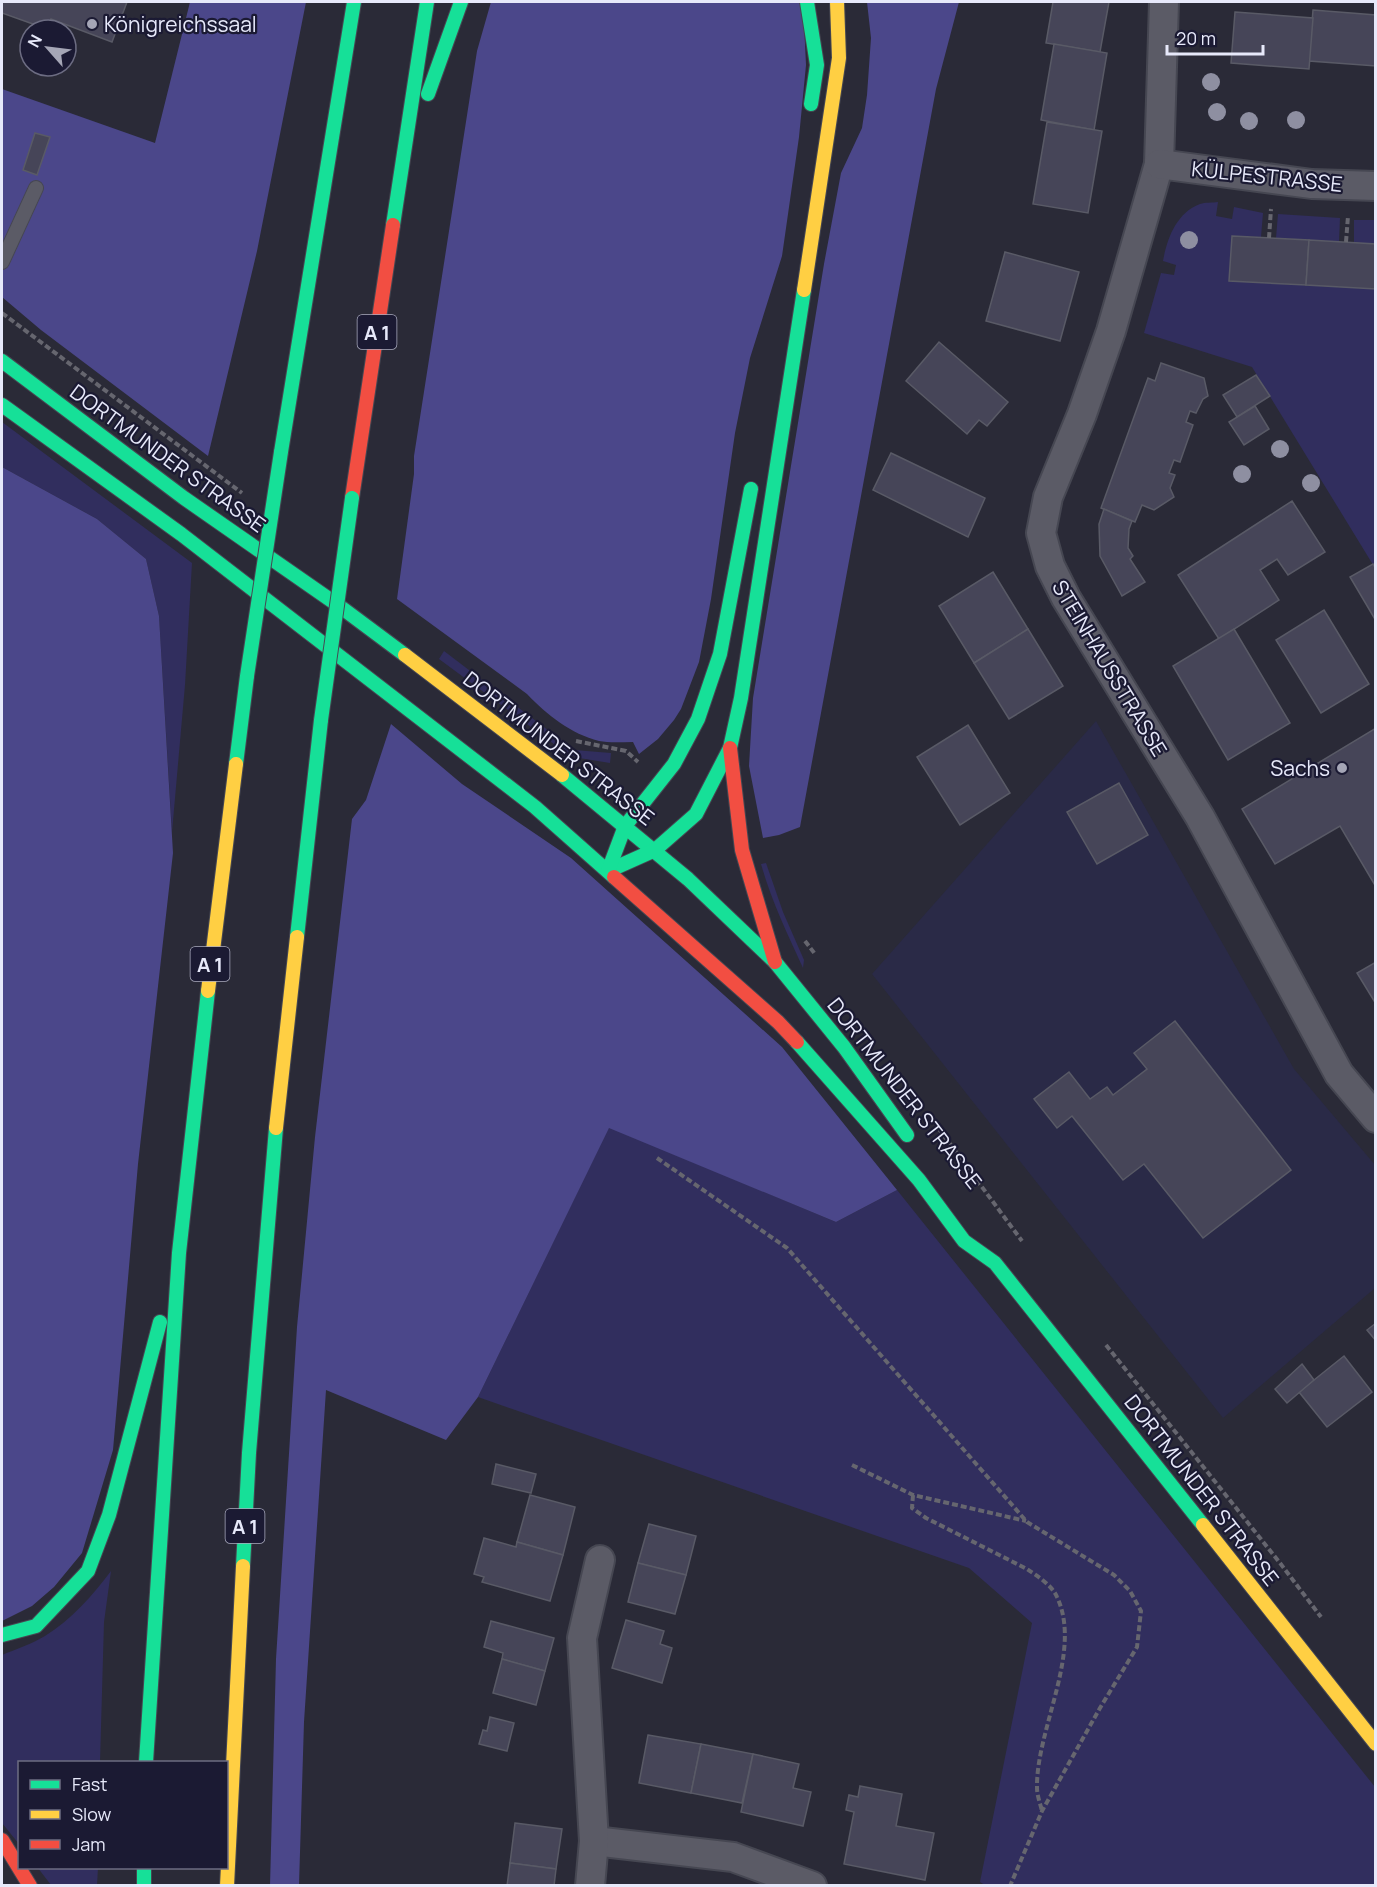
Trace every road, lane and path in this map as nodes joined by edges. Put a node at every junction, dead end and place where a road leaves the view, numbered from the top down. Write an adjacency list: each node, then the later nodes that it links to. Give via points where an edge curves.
1 (354, 2): 25 (main road, A 1, bridge, via 246,676)
2 (427, 2): 9 (main road, A 1)
3 (461, 2): 9 (main road)
4 (807, 2): 7 (main road, via 817,65)
5 (837, 2): 16 (main road, via 839,58 741,698)
6 (1164, 2): 8 (street, STEINHAUSSTRASSE)
7 (809, 123)
8 (1158, 164): 10 (street, KÜLPESTRASSE, via 1312,184); 21 (street, STEINHAUSSTRASSE, via 1112,331 1048,497 1041,533 1050,566 1066,598 1200,817 1339,1074)
9 (402, 166): 38 (main road, A 1, bridge, via 321,720 271,1178 249,1453)
10 (1376, 186)
11 (36, 188): 12 (lane)
12 (2, 262)
13 (2, 361): 17 (main road, DORTMUNDER STRASSE, via 184,498 342,608)
14 (2, 405): 19 (main road, DORTMUNDER STRASSE, via 181,534 371,680 535,807)
15 (753, 476): 17 (main road, via 710,689 674,764)
16 (730, 748): 18 (main road, via 696,814); 20 (main road, via 742,850)
17 (626, 826): 18 (main road, DORTMUNDER STRASSE); 19 (main road)
18 (655, 850): 19 (main road); 20 (main road, DORTMUNDER STRASSE)
19 (608, 871): 26 (main road, DORTMUNDER STRASSE, via 778,1022 912,1171 964,1240)
20 (775, 962): 22 (main road, DORTMUNDER STRASSE)
21 (1376, 1118)
22 (918, 1148)
23 (657, 1158): 29 (path, via 787,1248)
24 (988, 1241): 26 (main road, DORTMUNDER STRASSE)
25 (179, 1253): 31 (main road, via 109,1515 88,1571 36,1626); 33 (main road, A 1)
26 (995, 1263): 32 (main road, DORTMUNDER STRASSE)
27 (852, 1465): 28 (path)
28 (913, 1495): 29 (path); 34 (path, via 912,1508 926,1518 1027,1569 1056,1594 1065,1618 1064,1655 1039,1758 1036,1790)
29 (1026, 1522): 34 (path, via 1114,1575 1130,1591 1141,1611 1137,1647)
30 (600, 1560): 36 (street, via 582,1638)
31 (2, 1635)
32 (1376, 1744)
33 (146, 1761)
34 (1042, 1811): 47 (path)
35 (2, 1840): 37 (main road)
36 (594, 1841): 45 (street); 46 (street, via 733,1857)
37 (18, 1866)
38 (228, 1866)
39 (20, 1869): 42 (main road)
40 (144, 1869): 43 (main road)
41 (228, 1869): 44 (main road, A 1, bridge)
42 (30, 1886)
43 (144, 1886)
44 (227, 1886)
45 (590, 1886)
46 (812, 1886)
47 (1010, 1886)

